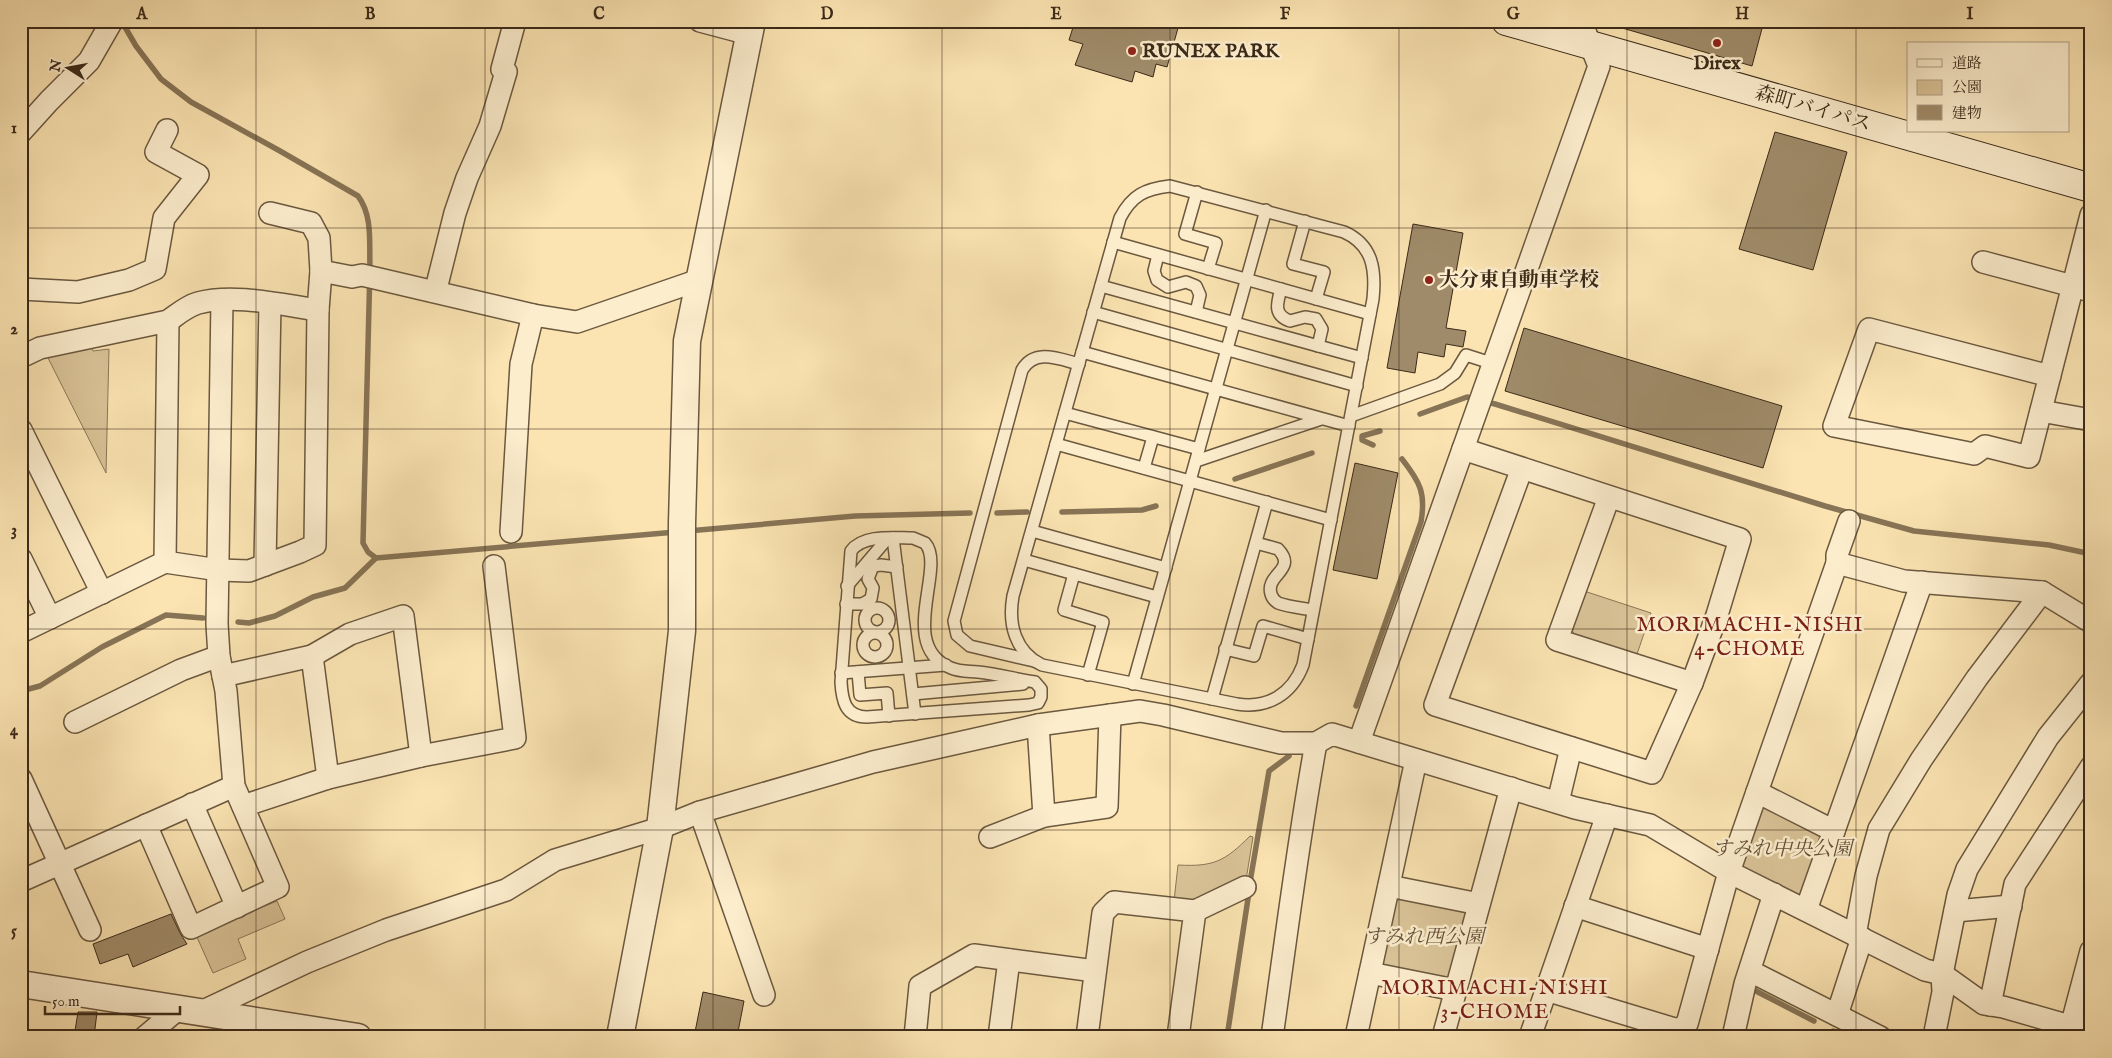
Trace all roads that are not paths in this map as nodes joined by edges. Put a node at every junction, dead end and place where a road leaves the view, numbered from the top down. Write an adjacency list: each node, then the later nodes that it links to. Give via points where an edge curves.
1 (112, 21): 9 (street, via 89,61)
2 (515, 21): 28 (street, via 502,69 506,72 490,126 467,178 436,289)
3 (700, 21): 5 (street)
4 (1506, 21): 6 (main road, 森町バイパス)
5 (750, 27): 23 (street)
6 (1588, 33): 8 (main road, 森町バイパス); 45 (street, via 1599,66)
7 (167, 130): 26 (street, via 156,152 198,176 164,218 155,269 129,280 78,292)
8 (1907, 131)
9 (21, 132)
10 (1909, 132): 11 (main road, 森町バイパス)
11 (2091, 188)
12 (1197, 192): 13 (lane); 17 (lane, via 1170,186 1140,194 1125,209); 20 (lane, via 1185,234 1216,243)
13 (1266, 210): 16 (lane); 22 (lane)
14 (270, 213): 21 (street, via 311,223 319,238)
15 (2091, 215): 25 (street)
16 (1305, 221): 29 (lane, via 1293,264 1324,272); 35 (lane, via 1344,232 1362,244 1374,271)
17 (1113, 242): 18 (lane); 24 (lane)
18 (1158, 255): 20 (lane); 34 (lane, via 1154,271 1157,280 1168,287 1186,282 1196,286 1200,294)
19 (1983, 262): 25 (street)
20 (1208, 269): 22 (lane)
21 (321, 272): 28 (street, via 370,277); 32 (street)
22 (1247, 279): 27 (lane); 38 (lane)
23 (699, 280): 36 (street, via 577,322); 134 (street, via 686,359 682,631)
24 (1101, 286): 33 (lane); 34 (lane)
25 (2082, 288): 46 (street)
26 (21, 289)
27 (1281, 289): 29 (lane); 39 (lane, via 1276,305 1278,312 1290,321 1305,316 1316,319 1322,329)
28 (432, 291): 36 (street)
29 (1316, 299): 35 (lane)
30 (222, 300): 31 (street); 37 (street, via 199,303); 78 (street)
31 (270, 303): 32 (street); 74 (street)
32 (318, 310): 74 (street, via 315,545)
33 (1093, 312): 40 (lane); 41 (lane)
34 (1196, 312): 38 (lane)
35 (1370, 314): 43 (lane)
36 (533, 315): 67 (street, via 521,364)
37 (168, 321): 42 (street, via 40,348); 72 (street)
38 (1234, 323): 39 (lane); 40 (lane)
39 (1318, 346): 43 (lane)
40 (1227, 350): 47 (lane); 48 (lane)
41 (1082, 352): 44 (lane); 48 (lane)
42 (21, 357)
43 (1362, 358): 47 (lane)
44 (1079, 364): 50 (lane); 98 (lane, via 1041,356 1026,363 1022,370 954,621 957,635 970,646)
45 (1494, 364): 53 (lane, via 1466,355 1455,373 1440,384); 57 (street)
46 (2050, 376): 49 (street); 49 (street, via 1869,329 1834,426 1974,454 1985,446 2029,457)
47 (1357, 386): 53 (lane)
48 (1216, 389): 51 (lane); 58 (lane)
49 (2041, 410): 52 (street)
50 (1065, 413): 55 (lane); 56 (lane)
51 (1321, 419): 53 (lane); 58 (lane)
52 (2091, 420)
53 (1350, 421): 64 (lane)
54 (21, 430): 83 (street)
55 (1153, 437): 58 (lane); 59 (lane)
56 (1056, 444): 59 (lane); 66 (lane)
57 (1463, 450): 60 (street); 116 (street)
58 (1197, 455): 61 (lane)
59 (1144, 468): 61 (lane)
60 (1522, 468): 62 (street); 118 (street, via 1435,705)
61 (1190, 481): 63 (lane); 77 (lane)
62 (1610, 496): 106 (street, via 1740,539); 106 (street, via 1557,640)
63 (1267, 502): 64 (lane); 69 (lane)
64 (1331, 520): 86 (lane)
65 (1849, 521): 73 (street)
66 (1032, 531): 71 (lane); 77 (lane)
67 (511, 532)
68 (890, 539): 76 (lane); 81 (lane); 81 (lane, via 861,541 854,547 848,566); 99 (lane, via 920,540 930,551 932,561 924,610 925,630 931,650)
69 (1256, 542): 86 (lane, via 1278,549 1284,559 1283,569 1270,584 1273,599 1281,604); 96 (lane)
70 (21, 559): 87 (street)
71 (1024, 560): 79 (lane); 98 (lane, via 1010,618 1016,640)
72 (165, 562): 78 (street); 83 (street)
73 (1837, 563): 80 (street, via 1904,581); 126 (street)
74 (265, 565): 78 (street, via 249,571)
75 (494, 566): 119 (street, via 515,738)
76 (897, 567): 85 (lane, via 873,566 868,579 873,588 871,599 862,604); 101 (lane)
77 (1166, 568): 84 (lane)
78 (219, 570): 100 (street, via 217,624)
79 (1074, 574): 84 (lane); 104 (lane, via 1064,610 1102,622)
80 (1922, 582): 82 (street); 135 (street)
81 (847, 586): 85 (lane)
82 (2042, 592): 90 (street); 151 (street, via 1976,678 1879,829 1866,876)
83 (102, 593): 87 (street)
84 (1157, 598): 108 (lane)
85 (846, 604): 88 (lane)
86 (1313, 610): 93 (lane)
87 (50, 618): 91 (street)
88 (845, 619): 89 (lane); 94 (lane)
89 (865, 620): 92 (lane, via 868,629); 92 (lane, via 872,609 880,608 886,612 889,618 887,627)
90 (2091, 622)
91 (21, 632)
92 (875, 632): 95 (lane, via 866,637); 95 (lane, via 887,640 883,654 876,657 868,654)
93 (1308, 639): 96 (lane, via 1263,626 1254,656); 110 (lane, via 1300,674 1282,696 1250,706)
94 (843, 643): 95 (lane); 103 (lane)
95 (863, 644)
96 (1226, 649): 110 (lane)
97 (312, 656): 100 (street); 119 (street, via 350,634 403,616); 122 (street)
98 (1035, 662): 104 (lane)
99 (946, 665): 101 (lane); 105 (lane)
100 (221, 666): 114 (street, via 182,670); 124 (street)
101 (910, 668): 102 (lane); 109 (lane)
102 (858, 672): 103 (lane); 113 (lane, via 860,695 886,693)
103 (841, 673): 113 (lane, via 842,696 851,713 860,717)
104 (1088, 675): 108 (lane)
105 (1037, 683): 109 (lane); 111 (lane, via 1041,697 1034,705)
106 (1692, 683): 118 (street, via 1652,772)
107 (2091, 683): 149 (street, via 2048,737 1967,869)
108 (1133, 684): 110 (lane)
109 (913, 694): 111 (lane)
110 (1212, 699)
111 (915, 714): 113 (lane)
112 (1110, 715): 115 (street); 117 (street, via 1140,711 1281,743); 132 (street, via 1108,807)
113 (889, 716)
114 (75, 722)
115 (1038, 725): 130 (street, via 873,762); 132 (street)
116 (1359, 742): 117 (street, via 1332,734); 120 (street)
117 (1316, 743): 174 (street, via 1299,838)
118 (1571, 748): 127 (street)
119 (421, 756): 122 (street)
120 (1416, 760): 125 (street); 140 (street)
121 (2089, 771): 145 (street, via 2015,884)
122 (328, 778): 129 (street)
123 (21, 779): 137 (street)
124 (234, 786): 128 (street); 129 (street)
125 (1511, 788): 127 (street); 143 (street)
126 (1757, 792): 135 (street); 138 (street)
127 (1558, 802): 131 (street)
128 (192, 804): 133 (street); 146 (street)
129 (243, 806): 146 (street, via 278,887)
130 (700, 812): 134 (street); 162 (street)
131 (1607, 815): 138 (street, via 1650,825); 144 (street)
132 (1044, 816): 136 (street)
133 (146, 825): 137 (street); 146 (street, via 191,928)
134 (660, 828): 164 (street, via 556,860 506,890 377,934); 169 (street)
135 (1834, 831): 147 (street)
136 (990, 837)
137 (59, 864): 139 (street); 150 (street)
138 (1729, 872): 142 (street); 152 (street)
139 (21, 881)
140 (1389, 886): 143 (street); 157 (street)
141 (1245, 887): 148 (street)
142 (1774, 894): 147 (street); 155 (street)
143 (1479, 904): 160 (street)
144 (1575, 906): 152 (street); 161 (street)
145 (2010, 906): 149 (street); 163 (street)
146 (237, 907)
147 (1806, 910): 151 (street)
148 (1195, 911): 156 (street, via 1114,902 1102,913); 173 (street)
149 (1955, 911): 158 (street)
150 (90, 930)
151 (1858, 937): 158 (street, via 1926,970); 165 (street)
152 (1708, 949): 161 (street, via 1687,1024 1678,1030)
153 (2091, 951): 166 (street)
154 (1009, 960): 156 (street); 170 (street, via 974,955 920,986); 171 (street)
155 (1750, 970): 165 (street); 178 (street)
156 (1095, 971): 172 (street)
157 (1370, 973): 160 (street); 175 (street)
158 (1942, 974): 163 (street); 180 (street, via 1943,992)
159 (21, 984): 164 (street)
160 (1456, 990): 176 (street)
161 (1546, 990): 177 (street)
162 (764, 995)
163 (1990, 1005): 166 (street)
164 (190, 1011): 167 (street); 168 (street)
165 (1837, 1015): 179 (street)
166 (2081, 1029)
167 (145, 1037)
168 (358, 1037)
169 (620, 1037)
170 (915, 1037)
171 (999, 1037)
172 (1087, 1037)
173 (1178, 1037)
174 (1272, 1037)
175 (1356, 1037)
176 (1443, 1037)
177 (1530, 1037)
178 (1733, 1037)
179 (1880, 1037)
180 (1934, 1037)

